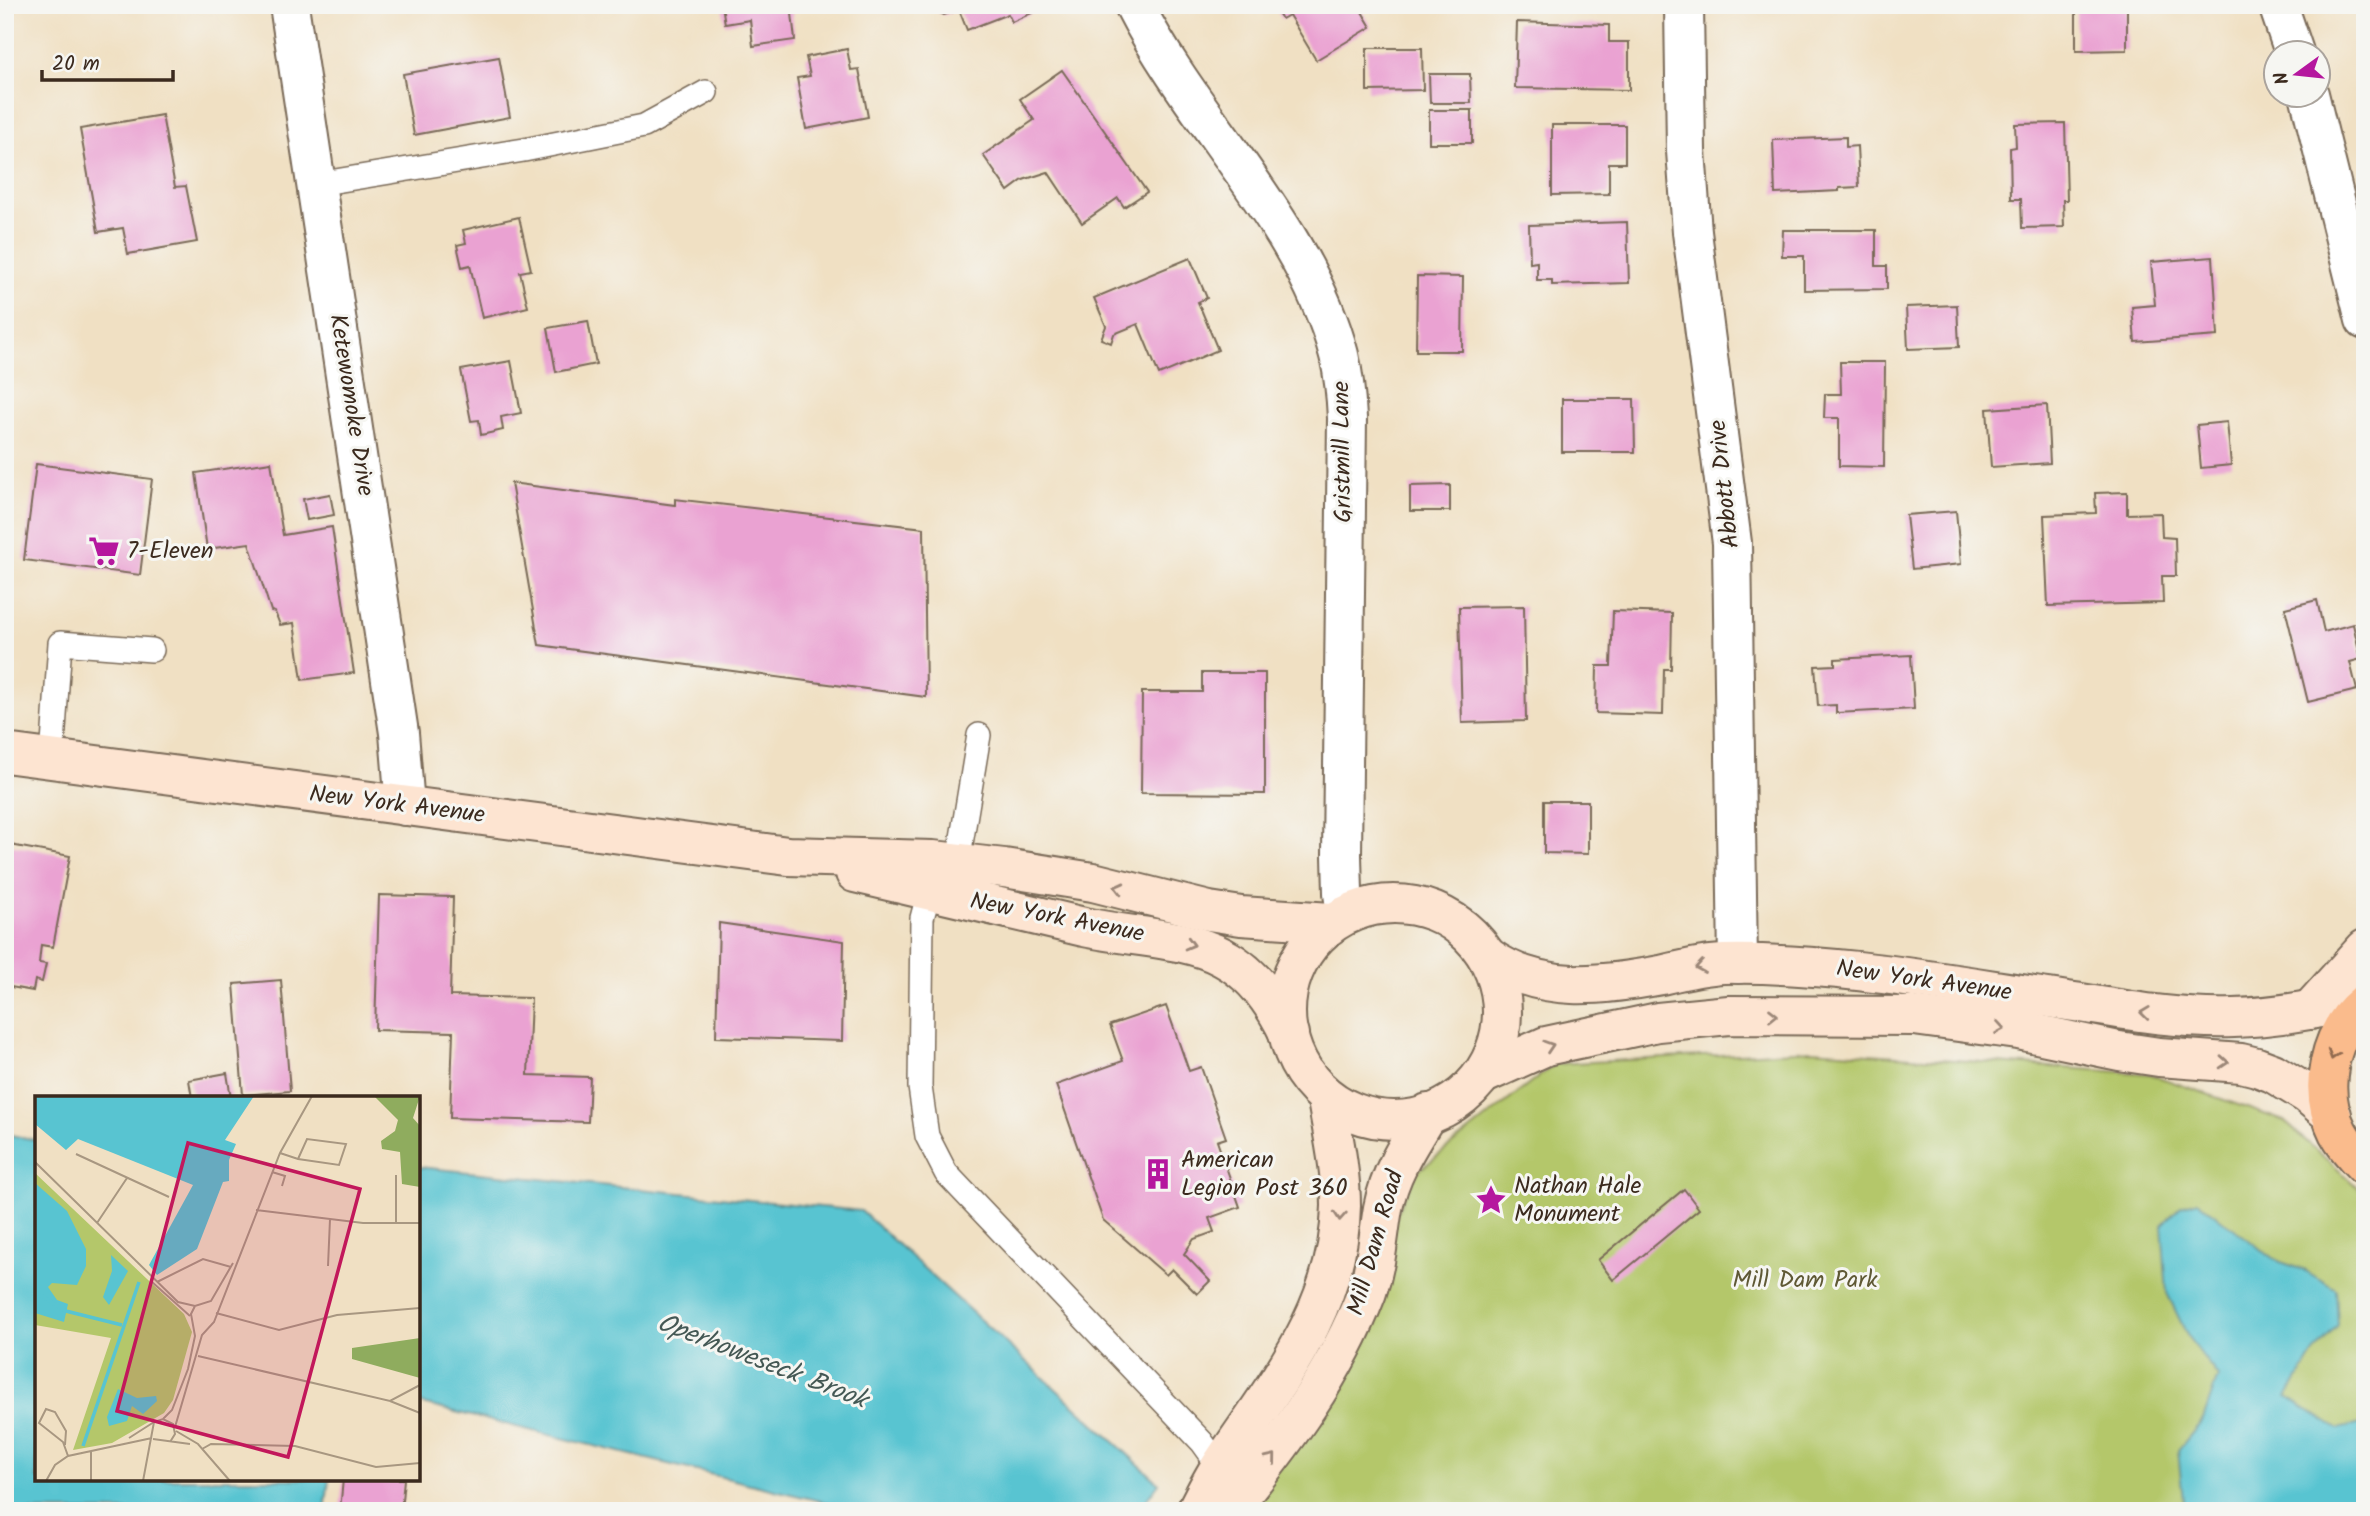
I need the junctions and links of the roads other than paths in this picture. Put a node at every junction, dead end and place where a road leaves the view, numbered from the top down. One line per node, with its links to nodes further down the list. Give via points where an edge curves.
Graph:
1 (289, 5): 8 (street, Ketewomoke Drive)
2 (1134, 5): 18 (street, Gristmill Lane, via 1178,80 1282,230 1316,295 1339,354 1347,418 1343,893)
3 (1684, 5): 21 (street, Abbott Drive, via 1692,232 1732,543)
4 (2278, 5): 5 (street)
5 (2289, 38)
6 (706, 92): 8 (lane, via 644,126)
7 (2312, 108): 9 (street)
8 (317, 184): 14 (street, Ketewomoke Drive, via 400,733)
9 (2365, 320)
10 (152, 650): 13 (lane, via 60,643)
11 (979, 735): 16 (lane)
12 (5, 753): 13 (street, New York Avenue)
13 (52, 760): 14 (street, New York Avenue)
14 (405, 806): 15 (street, New York Avenue)
15 (788, 856): 16 (street, New York Avenue); 17 (street, New York Avenue)
16 (958, 862): 18 (street, New York Avenue, one-way to 16, via 1241,916 1093,882)
17 (929, 892): 24 (street, New York Avenue, one-way to 24, via 1208,949 1255,981); 30 (lane, via 922,918 920,1087 928,1136 946,1173 1202,1442)
18 (1338, 918): 20 (street, via 1383,905 1422,909 1457,925); 24 (street, via 1298,963 1290,985)
19 (2365, 949): 23 (street)
20 (1488, 957): 21 (street, New York Avenue, one-way to 20, via 1580,985 1518,974); 25 (street, via 1501,1014 1500,1034)
21 (1738, 964): 23 (street, New York Avenue, one-way to 21, via 2236,1018 2176,1017 1849,970)
22 (2365, 1001): 23 (street, New York Avenue); 28 (main road, one-way to 28, via 2332,1053 2328,1075)
23 (2310, 1010)
24 (1289, 1034): 26 (street, via 1302,1068)
25 (1486, 1073): 27 (street, via 1452,1101); 28 (street, New York Avenue, one-way to 28, via 1546,1046 1658,1022 1729,1015 1914,1016 2146,1055 2258,1067 2307,1094)
26 (1326, 1100): 27 (street, via 1348,1112 1388,1120); 30 (street, Mill Dam Road, one-way to 30, via 1341,1205 1330,1277 1290,1366)
27 (1428, 1113): 32 (street, Mill Dam Road, one-way to 27, via 1278,1451 1343,1347 1367,1290 1394,1172)
28 (2332, 1115): 29 (main road)
29 (2365, 1166)
30 (1220, 1467): 31 (street, Mill Dam Road)
31 (1196, 1511)
32 (1228, 1511)

